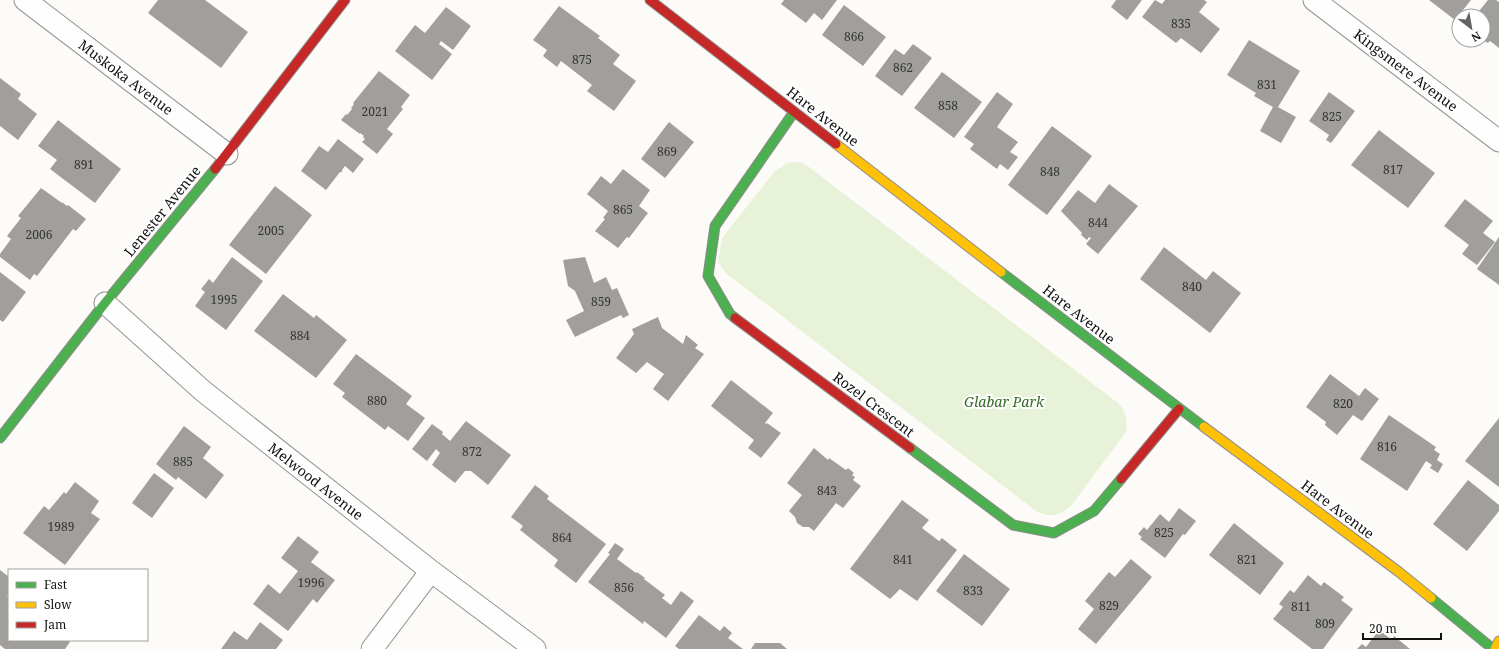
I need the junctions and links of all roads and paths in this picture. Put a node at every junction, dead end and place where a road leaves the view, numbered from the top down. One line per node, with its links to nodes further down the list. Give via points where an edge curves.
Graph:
1 (25, 0): 7 (street, Muskoka Avenue)
2 (345, 0): 7 (street, Lenester Avenue)
3 (650, 0): 5 (street, Hare Avenue)
4 (1314, 0): 6 (street, Kingsmere Avenue)
5 (794, 112): 9 (street, Hare Avenue); 9 (street, Rozel Crescent, via 715,226 708,276 730,314 1013,525 1054,533 1094,511)
6 (1499, 141)
7 (227, 154): 8 (street, Lenester Avenue)
8 (105, 303): 10 (street, Lenester Avenue); 11 (street, Melwood Avenue, via 203,391)
9 (1179, 409): 15 (street, Hare Avenue, via 1399,572)
10 (0, 438)
11 (431, 571): 13 (street); 14 (street, Melwood Avenue)
12 (1499, 642): 15 (street)
13 (372, 649)
14 (535, 649)
15 (1494, 649)

